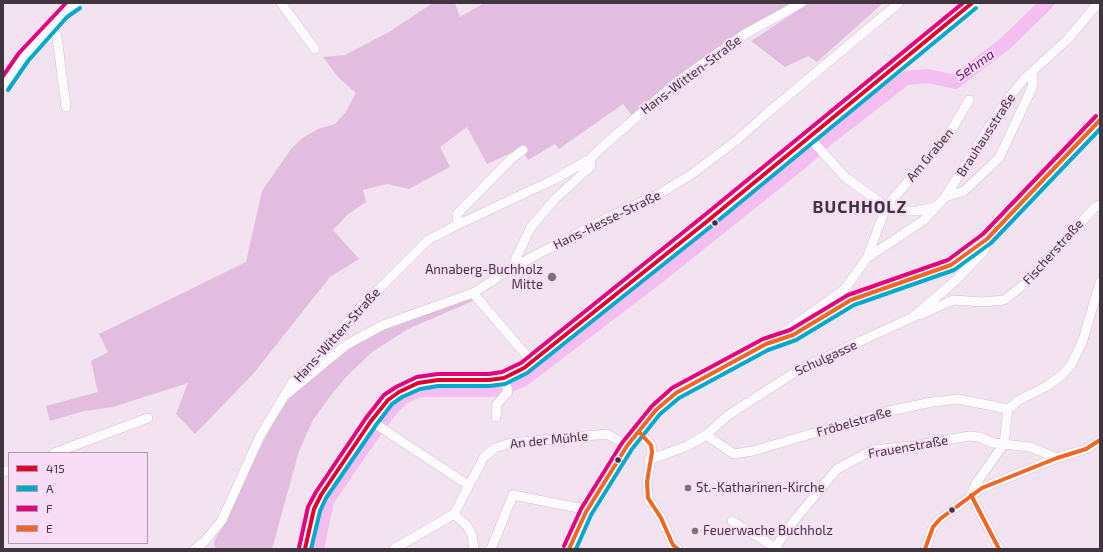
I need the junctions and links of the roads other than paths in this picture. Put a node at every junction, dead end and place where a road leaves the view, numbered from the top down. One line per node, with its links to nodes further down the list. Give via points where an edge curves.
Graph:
1 (76, 3): 7 (street)
2 (281, 3): 8 (street)
3 (801, 3): 16 (street, Hans-Witten-Straße, via 745,34 676,83)
4 (899, 3): 24 (street, Hans-Hesse-Straße, via 737,140 692,174 659,194)
5 (972, 3): 14 (main road)
6 (1098, 3): 9 (street, Brauhausstraße, via 1068,39)
7 (51, 26): 10 (street, via 23,57); 12 (street, via 57,37)
8 (315, 49)
9 (1031, 73): 17 (street, Brauhausstraße, via 1006,101); 17 (street, via 1032,88 999,158 964,191)
10 (3, 87)
11 (969, 100): 19 (street, Am Graben, via 949,134)
12 (66, 107)
13 (1100, 121): 22 (street)
14 (811, 139): 19 (street, via 845,177); 29 (main road)
15 (523, 150): 21 (street, via 510,159 457,214)
16 (590, 159): 21 (street, Hans-Witten-Straße, via 553,180); 24 (street, Hans-Witten-Straße, via 591,166 555,199 531,227 515,260)
17 (945, 197): 20 (street, Brauhausstraße)
18 (1100, 205): 27 (street, Fischerstraße, via 1094,208 1026,284 1004,300 953,300)
19 (886, 207): 20 (street, via 918,211); 23 (street)
20 (936, 207): 23 (street, Brauhausstraße, via 924,220)
21 (457, 225): 31 (street, Hans-Witten-Straße, via 428,240 361,307 293,381)
22 (987, 239): 27 (street, Schulgasse, via 984,251 955,281); 28 (street, via 951,265 851,300 793,335)
23 (867, 258): 28 (street, via 844,290)
24 (517, 265): 26 (street, Hans-Hesse-Straße)
25 (1100, 282): 32 (street, via 1083,340 1071,365 1062,376)
26 (474, 293): 29 (street); 31 (street, Hans-Hesse-Straße, via 383,325 346,345)
27 (913, 317): 37 (street, Schulgasse, via 800,369 727,416)
28 (766, 344): 36 (street, via 676,393 656,410)
29 (532, 362): 30 (main road)
30 (505, 384): 33 (street, via 497,404); 35 (main road, via 438,380 418,383 388,400)
31 (288, 393): 51 (street, Hans-Witten-Straße, via 260,436 222,520)
32 (1008, 409): 37 (street, Fröbelstraße, via 958,399 932,402 886,412 753,451 734,454); 39 (street)
33 (496, 417)
34 (148, 418): 41 (street)
35 (373, 423): 44 (street); 52 (main road, via 321,495 314,509)
36 (639, 432): 40 (street); 43 (street, via 651,445)
37 (706, 435): 43 (street, Schulgasse, via 687,446)
38 (1100, 440): 42 (street, via 1086,449)
39 (1004, 444): 42 (street, Frauenstraße, via 1030,447); 45 (street); 50 (street, Frauenstraße, via 993,444 979,437 969,436 873,450 861,455 828,477)
40 (627, 446): 44 (street, An der Mühle, via 607,434 511,442 495,448 484,457); 46 (street)
41 (57, 452)
42 (1057, 458): 45 (street)
43 (649, 460): 49 (street, via 648,498 661,518)
44 (468, 485): 47 (street, An der Mühle)
45 (970, 495): 57 (street, via 933,527); 58 (street)
46 (586, 512): 55 (street, via 579,508 513,495); 56 (street)
47 (454, 514): 53 (street); 54 (street, via 467,526 472,535)
48 (732, 521): 50 (street)
49 (673, 548)
50 (776, 548)
51 (195, 549)
52 (306, 549)
53 (394, 549)
54 (474, 549)
55 (491, 549)
56 (569, 549)
57 (925, 549)
58 (999, 549)

